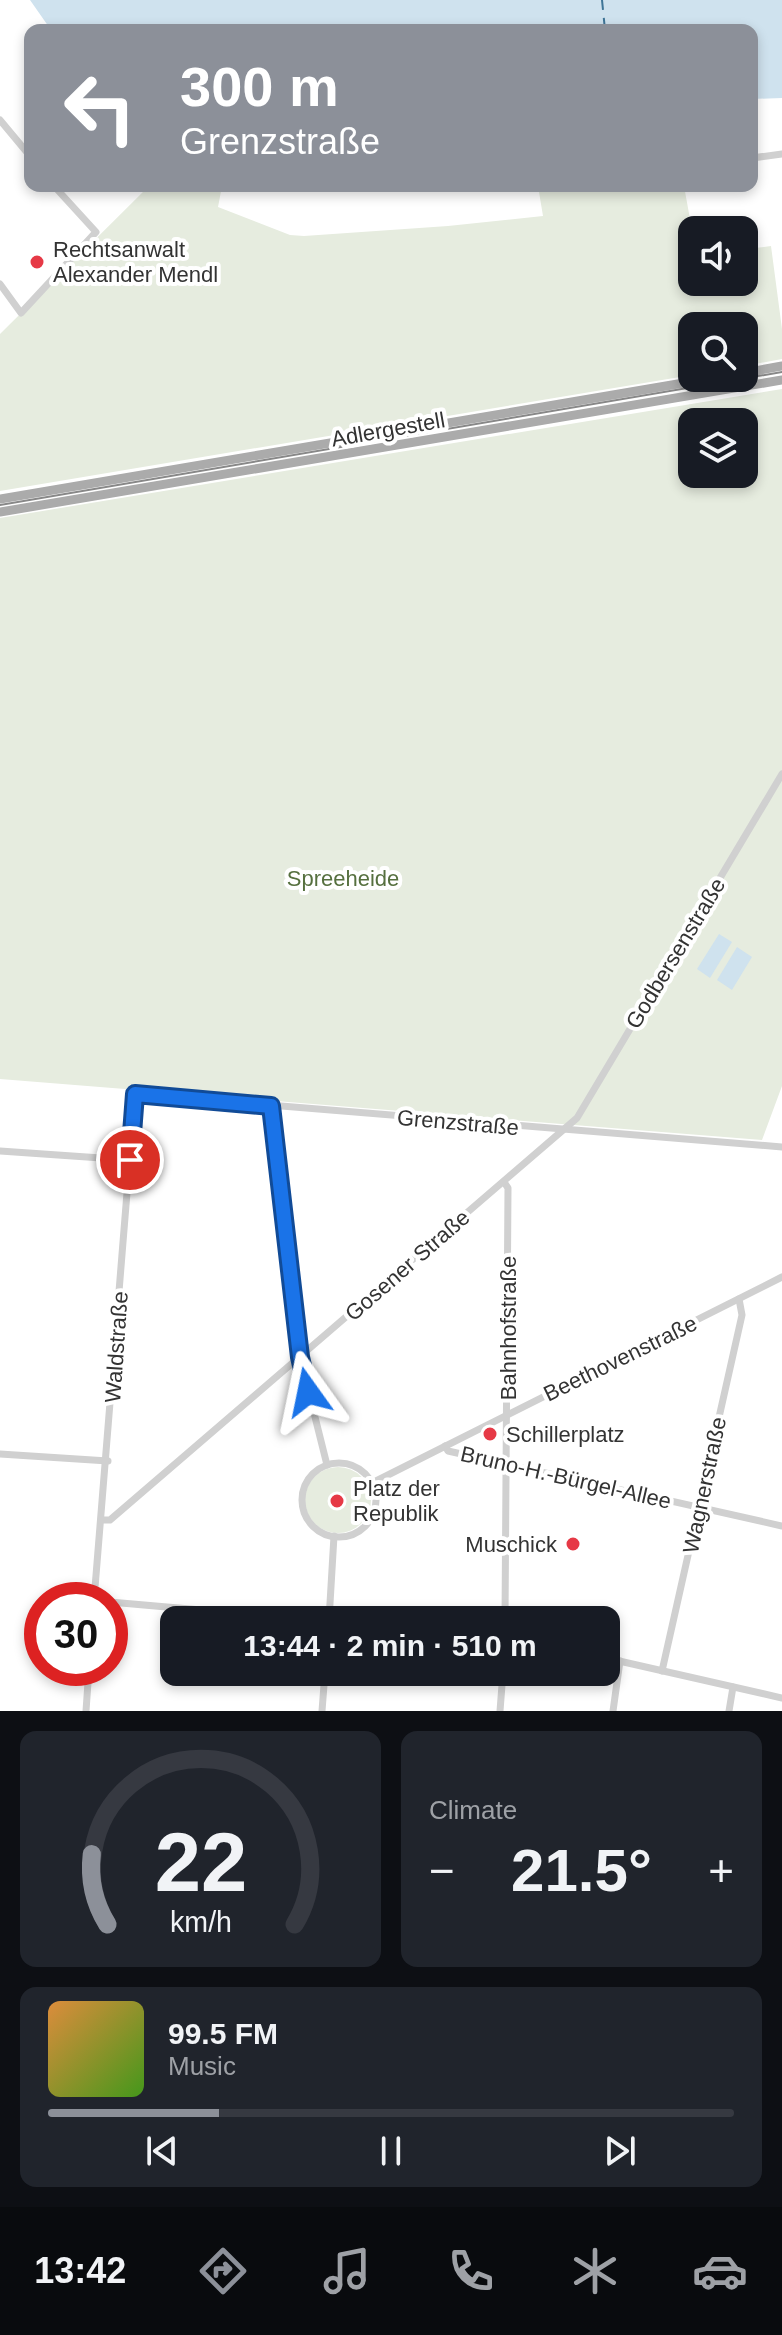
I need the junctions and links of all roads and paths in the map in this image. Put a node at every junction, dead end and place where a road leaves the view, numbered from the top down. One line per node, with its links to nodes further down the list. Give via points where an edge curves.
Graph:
1 (0, 120): 2 (street)
2 (24, 149)
3 (782, 154): 4 (street)
4 (758, 157)
5 (59, 192): 6 (street, via 96,232 21,313)
6 (0, 284)
7 (782, 366): 8 (main road)
8 (758, 370)
9 (782, 380): 12 (main road, Adlergestell)
10 (678, 384): 11 (main road, Adlergestell)
11 (0, 499)
12 (0, 512)
13 (782, 774): 16 (street, Godbersenstraße, via 583,1109)
14 (135, 1094): 15 (street, Grenzstraße); 19 (street, Waldstraße)
15 (271, 1106): 16 (street, Grenzstraße); 23 (street)
16 (565, 1129): 17 (street, Grenzstraße); 20 (street, Gosener Straße)
17 (782, 1147)
18 (0, 1151): 19 (street)
19 (130, 1160): 27 (street, Waldstraße)
20 (504, 1182): 23 (street, Gosener Straße); 24 (street, Bahnhofstraße)
21 (782, 1277): 22 (street, Beethovenstraße)
22 (739, 1299): 24 (street, Beethovenstraße); 31 (street, Wagnerstraße, via 742,1315)
23 (300, 1357): 28 (street); 32 (street, Gosener Straße, via 110,1520)
24 (507, 1414): 25 (street, Beethovenstraße); 29 (street, Bahnhofstraße)
25 (445, 1446): 29 (street, Bruno-H.-Bürgel-Allee); 30 (street, Beethovenstraße)
26 (0, 1454): 27 (street)
27 (108, 1461): 32 (street, Waldstraße)
28 (327, 1465): 30 (street, via 355,1466); 34 (street, via 307,1482 302,1506 313,1526)
29 (507, 1465): 31 (street, Bruno-H.-Bürgel-Allee); 39 (street, Bahnhofstraße)
30 (372, 1483): 34 (street, via 376,1500 368,1522 351,1535)
31 (697, 1506): 33 (street, Bruno-H.-Bürgel-Allee); 41 (street, Wagnerstraße)
32 (101, 1520): 35 (street, Waldstraße)
33 (782, 1526)
34 (334, 1536): 38 (street)
35 (96, 1582)
36 (128, 1604): 37 (street)
37 (160, 1606)
38 (330, 1606)
39 (505, 1606)
40 (620, 1661): 41 (street)
41 (662, 1671): 46 (street)
42 (88, 1686): 48 (street)
43 (324, 1686): 49 (street)
44 (502, 1686): 50 (street)
45 (616, 1686): 51 (street)
46 (733, 1687): 47 (street); 52 (street)
47 (782, 1698)
48 (86, 1711)
49 (322, 1711)
50 (500, 1711)
51 (613, 1711)
52 (729, 1711)

